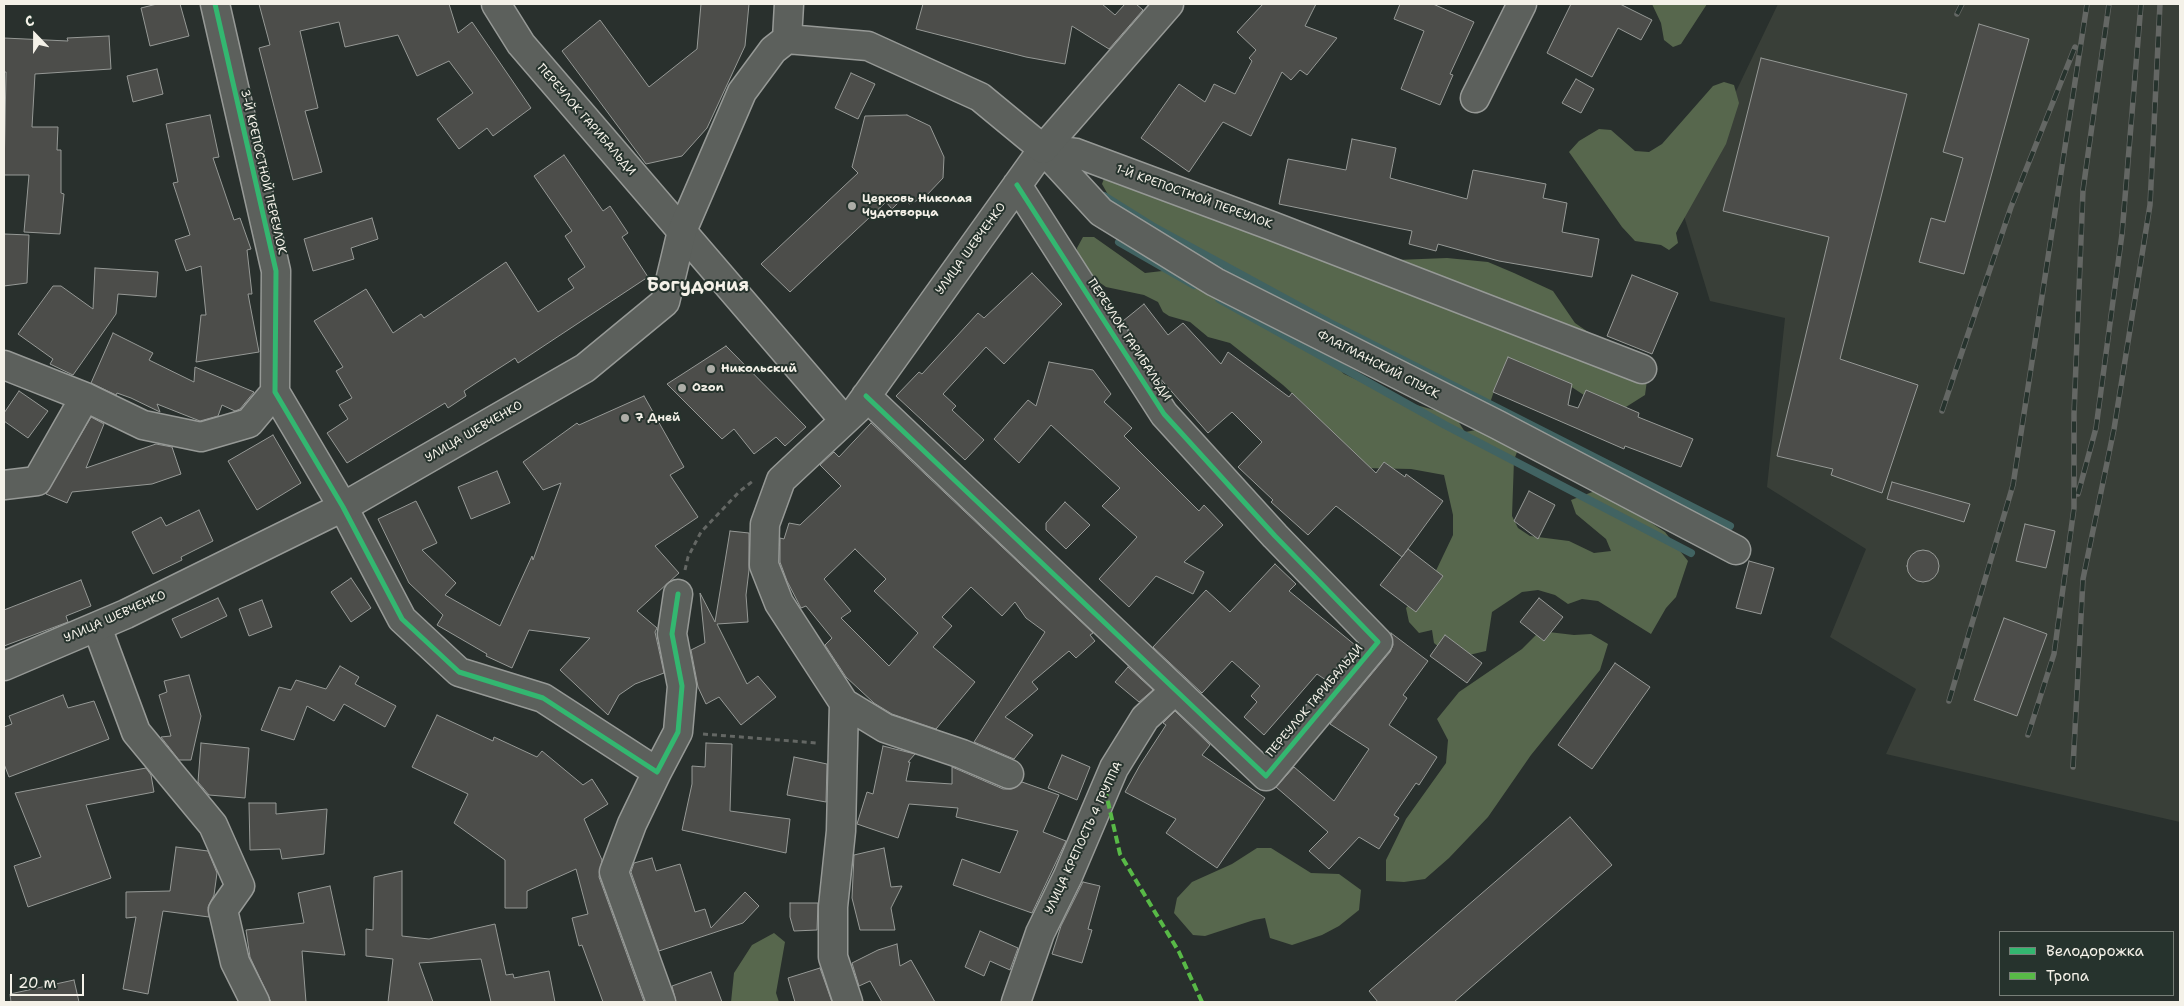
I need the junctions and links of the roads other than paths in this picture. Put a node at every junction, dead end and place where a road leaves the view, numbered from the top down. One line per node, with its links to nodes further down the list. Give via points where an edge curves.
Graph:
1 (215, 4): 13 (street, 3-Й КРЕПОСТНОЙ ПЕРЕУЛОК, via 276,271)
2 (496, 4): 10 (street, ПЕРЕУЛОК ГАРИБАЛЬДИ, via 521,44)
3 (789, 4): 6 (street)
4 (1169, 4): 8 (street, УЛИЦА ШЕВЧЕНКО)
5 (1522, 4): 7 (street)
6 (787, 39): 8 (street, via 868,46 980,97); 10 (street, УЛИЦА ШЕВЧЕНКО, via 772,50 742,92)
7 (1474, 98)
8 (1043, 149): 9 (street, УЛИЦА ШЕВЧЕНКО); 12 (street, 1-Й КРЕПОСТНОЙ ПЕРЕУЛОК, via 1076,153); 18 (street, ФЛАГМАНСКИЙ СПУСК, via 1100,212 1215,282 1489,420)
9 (1017, 186): 15 (street, УЛИЦА ШЕВЧЕНКО); 22 (street, ПЕРЕУЛОК ГАРИБАЛЬДИ, via 1164,414 1275,536 1378,642 1266,776)
10 (682, 231): 15 (street, ПЕРЕУЛОК ГАРИБАЛЬДИ); 17 (street, УЛИЦА ШЕВЧЕНКО, via 665,302 585,368)
11 (4, 365): 14 (street)
12 (1642, 369)
13 (275, 392): 14 (street, via 249,423 201,437 143,425); 17 (street)
14 (85, 397): 16 (street, via 37,481)
15 (856, 408): 22 (street, ПЕРЕУЛОК ГАРИБАЛЬДИ); 23 (street, via 781,480 765,524 764,565 779,603)
16 (4, 485)
17 (343, 507): 20 (street, УЛИЦА ШЕВЧЕНКО); 24 (street, via 402,619 459,672 543,698)
18 (1736, 550)
19 (678, 594): 24 (street, via 672,634 682,686 678,732)
20 (97, 627): 21 (street, УЛИЦА ШЕВЧЕНКО); 26 (street, via 136,732 213,825 240,886 223,910 235,962)
21 (4, 666)
22 (1178, 692): 29 (street, УЛИЦА КРЕПОСТЬ 4 ГРУППА, via 1144,718 1114,768 1040,933)
23 (844, 703): 25 (street, via 885,728); 28 (street, via 841,832 833,907 833,957)
24 (657, 772): 27 (street, via 614,872)
25 (1009, 774)
26 (255, 1002)
27 (661, 1002)
28 (848, 1002)
29 (1016, 1002)

